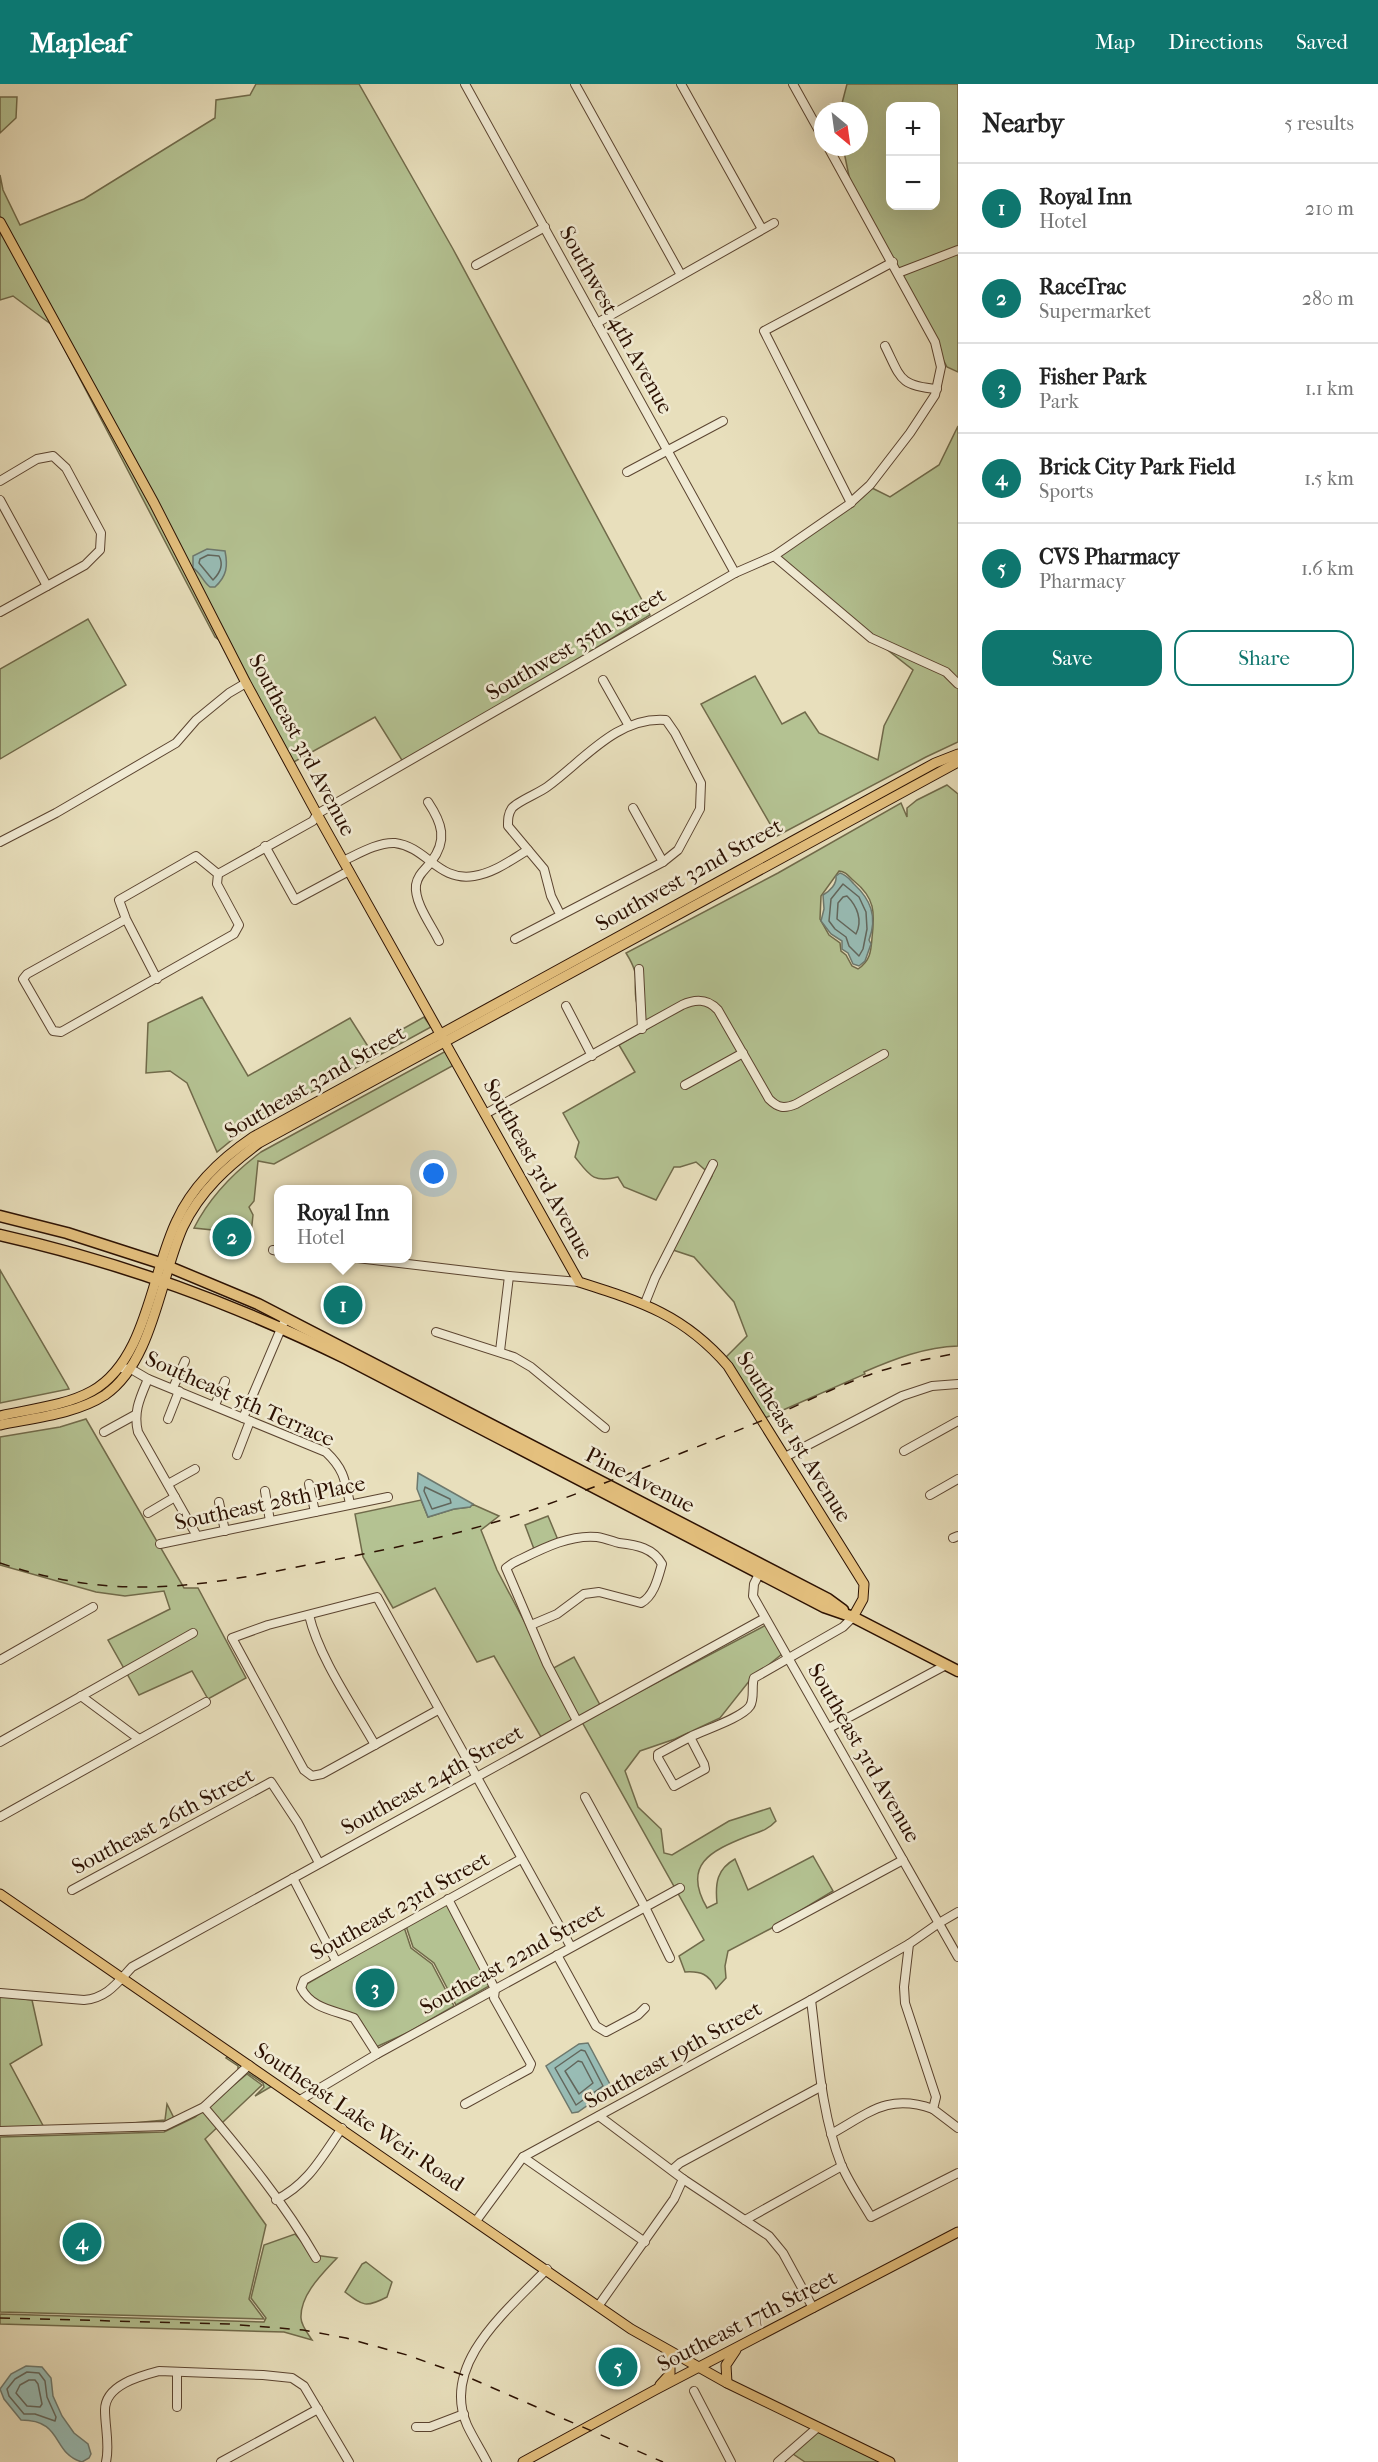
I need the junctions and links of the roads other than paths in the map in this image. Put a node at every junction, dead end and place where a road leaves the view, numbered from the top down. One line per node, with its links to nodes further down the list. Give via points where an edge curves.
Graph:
1 (465, 84): 9 (street, Southwest 4th Avenue)
2 (575, 84): 15 (street)
3 (681, 84): 10 (street)
4 (793, 84): 5 (street)
5 (814, 122)
6 (833, 156): 12 (street)
7 (0, 222): 30 (main road, Southeast 3rd Avenue, via 154,503)
8 (774, 223): 10 (street)
9 (544, 227): 13 (street); 16 (street, Southwest 4th Avenue)
10 (762, 230): 15 (street)
11 (958, 250): 14 (street)
12 (893, 262): 14 (street); 24 (street, via 764,331)
13 (476, 265)
14 (898, 273): 18 (street, via 935,342 941,367)
15 (681, 275): 16 (street)
16 (597, 323): 20 (street, Southwest 4th Avenue)
17 (885, 346): 18 (street, via 902,380 910,386)
18 (937, 389): 24 (street, Southwest 35th Street, via 910,433)
19 (723, 421): 20 (street)
20 (668, 452): 21 (street); 26 (street, Southwest 4th Avenue)
21 (627, 472)
22 (0, 481): 27 (street, via 37,459 53,456 66,468 101,533 100,550 86,565)
23 (0, 500): 27 (street)
24 (851, 503): 25 (street, Southwest 35th Street)
25 (774, 556): 26 (street, Southwest 35th Street); 31 (street, via 871,638 946,672)
26 (735, 573): 37 (street, Southwest 35th Street)
27 (47, 586): 28 (street)
28 (0, 612)
29 (603, 680): 32 (street)
30 (246, 683): 37 (main road, Southeast 3rd Avenue); 38 (street, via 196,720 176,743)
31 (958, 684)
32 (629, 726): 40 (street, via 589,751 534,796 513,806 507,826); 43 (street, via 653,719 666,720 701,783 700,809 678,850)
33 (958, 754): 54 (main road, Southwest 32nd Street, via 935,763)
34 (958, 762): 54 (main road, Southwest 32nd Street)
35 (428, 802): 42 (street, via 443,830 441,845)
36 (633, 808): 43 (street)
37 (317, 814): 39 (street, Southwest 35th Street, via 313,821); 41 (main road, Southeast 3rd Avenue)
38 (0, 842)
39 (265, 846): 44 (street, via 295,900); 45 (street, Southwest 35th Street)
40 (528, 850): 42 (street, via 489,873 472,877 449,874); 46 (street, via 544,869)
41 (343, 861): 42 (street, via 374,847 395,843 416,849); 44 (main road, Southeast 3rd Avenue)
42 (431, 862): 49 (street, via 421,872 416,886 419,902)
43 (663, 862): 46 (street)
44 (349, 871): 54 (main road, Southeast 3rd Avenue)
45 (218, 874): 47 (street, via 195,857 119,901); 51 (street, via 218,884 239,925 234,934)
46 (560, 914): 48 (street)
47 (126, 919): 51 (street); 51 (street, via 23,979 53,1031 61,1032)
48 (515, 939)
49 (439, 941)
50 (639, 969): 53 (street)
51 (157, 979)
52 (566, 1006): 57 (street)
53 (642, 1029): 55 (street, via 689,1002 707,1001 718,1010); 57 (street)
54 (442, 1037): 59 (main road, Southeast 3rd Avenue); 64 (main road, Southeast 32nd Street, via 230,1153 199,1185 177,1218)
55 (743, 1053): 56 (street, via 769,1098 785,1108); 58 (street)
56 (884, 1054)
57 (592, 1056): 59 (street)
58 (685, 1085)
59 (485, 1114): 67 (main road, Southeast 3rd Avenue)
60 (713, 1164): 68 (street)
61 (1, 1219): 64 (highway, via 77,1236)
62 (0, 1235): 66 (highway)
63 (399, 1263): 65 (street)
64 (164, 1264): 66 (main road, Southeast 32nd Street); 69 (highway)
65 (509, 1276): 67 (street); 71 (street)
66 (160, 1279): 69 (highway); 73 (main road, via 133,1348); 74 (main road, via 141,1350)
67 (579, 1282): 68 (main road, Southeast 1st Avenue)
68 (645, 1303): 90 (main road, Southeast 1st Avenue, via 687,1327 713,1348 736,1376)
69 (284, 1322): 83 (street); 107 (highway, Pine Avenue)
70 (436, 1332): 71 (street)
71 (500, 1351): 86 (street, via 531,1367)
72 (185, 1361): 78 (street)
73 (120, 1368): 74 (street, Southeast 5th Terrace); 81 (main road, via 92,1391 75,1398)
74 (131, 1369): 75 (street, Southeast 5th Terrace); 85 (main road, via 106,1394 87,1404)
75 (148, 1379): 78 (street, Southeast 5th Terrace); 80 (street)
76 (225, 1381): 79 (street)
77 (958, 1384): 90 (street, via 932,1386 902,1396)
78 (176, 1390): 79 (street, Southeast 5th Terrace); 82 (street)
79 (215, 1405): 83 (street, Southeast 5th Terrace)
80 (135, 1415): 87 (street); 93 (street, via 138,1432)
81 (0, 1416)
82 (168, 1419)
83 (247, 1420): 89 (street); 100 (street, Southeast 5th Terrace, via 326,1452 344,1475)
84 (958, 1421): 88 (street)
85 (0, 1425)
86 (605, 1428)
87 (104, 1432)
88 (904, 1451)
89 (237, 1455)
90 (785, 1457): 110 (main road, Southeast 1st Avenue, via 864,1584 863,1599)
91 (195, 1469): 93 (street)
92 (958, 1479): 96 (street)
93 (168, 1484): 97 (street)
94 (309, 1484): 101 (street)
95 (265, 1491): 103 (street)
96 (930, 1495)
97 (175, 1497): 102 (street); 105 (street)
98 (388, 1497): 100 (street, Southeast 28th Place)
99 (219, 1502): 104 (street)
100 (350, 1504): 101 (street, Southeast 28th Place)
101 (315, 1512): 103 (street, Southeast 28th Place)
102 (148, 1513)
103 (270, 1521): 104 (street, Southeast 28th Place)
104 (225, 1530): 105 (street, Southeast 28th Place)
105 (197, 1536): 106 (street, Southeast 28th Place)
106 (160, 1544)
107 (762, 1569): 110 (highway, Pine Avenue, via 828,1599); 111 (street, Southeast 3rd Avenue, via 752,1590)
108 (93, 1607): 115 (street)
109 (309, 1616): 120 (street, via 377,1597); 126 (street, via 322,1649); 126 (street, via 232,1638 304,1770 312,1776)
110 (853, 1617): 114 (street, via 843,1627); 116 (highway, Pine Avenue)
111 (765, 1618): 114 (street, Southeast 3rd Avenue); 121 (street, Southeast 24th Street)
112 (531, 1625): 112 (street, via 506,1568 523,1558 563,1541 596,1537 630,1542 658,1556 662,1564 651,1593 641,1603 599,1592 584,1594 557,1614); 121 (street)
113 (193, 1633): 118 (street)
114 (787, 1658): 122 (street, Southeast 3rd Avenue); 123 (street, via 754,1678 749,1707)
115 (0, 1659)
116 (946, 1665): 117 (highway, Pine Avenue); 122 (street)
117 (958, 1671)
118 (81, 1696): 124 (street); 125 (street)
119 (206, 1702): 124 (street)
120 (438, 1710): 126 (street); 127 (street)
121 (577, 1721): 127 (street, Southeast 24th Street)
122 (828, 1728): 131 (street, Southeast 3rd Avenue)
123 (690, 1737): 123 (street, via 705,1769 674,1786 658,1754)
124 (139, 1739): 129 (street)
125 (0, 1742)
126 (375, 1745)
127 (475, 1777): 130 (street); 132 (street, Southeast 24th Street)
128 (585, 1797): 138 (street)
129 (0, 1817)
130 (521, 1859): 137 (street, Southeast 23rd Street); 143 (street)
131 (903, 1860): 140 (street, Southeast 3rd Avenue); 141 (street)
132 (319, 1863): 133 (street, Southeast 24th Street); 135 (street, Southeast 26th Street, via 271,1782)
133 (293, 1878): 147 (street); 148 (street, Southeast 24th Street, via 132,1967)
134 (680, 1888): 138 (street, Southeast 22nd Street)
135 (72, 1890)
136 (0, 1894): 148 (main road, Southeast Lake Weir Road)
137 (448, 1899): 147 (street, Southeast 23rd Street); 149 (street)
138 (645, 1907): 143 (street, Southeast 22nd Street); 146 (street)
139 (958, 1912): 140 (street)
140 (939, 1923): 142 (street, Southeast 19th Street); 145 (street, Southeast 3rd Avenue)
141 (777, 1928)
142 (909, 1944): 151 (street, Southeast 19th Street); 159 (street, via 905,2003 936,2097)
143 (571, 1947): 144 (street, Southeast 22nd Street)
144 (557, 1955): 149 (street, Southeast 22nd Street); 152 (street, via 600,2030 606,2032)
145 (958, 1957)
146 (670, 1958)
147 (336, 1961): 153 (street, Southeast 23rd Street, via 304,1980 301,1988 306,1998 327,2010 354,2018)
148 (121, 1979): 150 (street, Southeast 24th Street, via 108,1993 95,1999); 154 (main road, Southeast Lake Weir Road)
149 (495, 1989): 153 (street, Southeast 22nd Street); 157 (street, via 494,1998 531,2064 529,2069)
150 (0, 1993)
151 (811, 2000): 155 (street); 160 (street, Southeast 19th Street)
152 (645, 2008)
153 (377, 2054): 156 (street, Southeast 22nd Street)
154 (249, 2065): 156 (main road, Southeast Lake Weir Road); 158 (street)
155 (822, 2086): 164 (street); 167 (street)
156 (300, 2100): 161 (main road, Southeast Lake Weir Road)
157 (465, 2104)
158 (204, 2107): 163 (street, via 165,2126); 170 (street, via 245,2155)
159 (933, 2109): 162 (street); 164 (street, via 919,2104 887,2103)
160 (599, 2116): 165 (street, Southeast 19th Street); 167 (street)
161 (342, 2128): 170 (street, via 309,2175 295,2190); 172 (main road, Southeast Lake Weir Road)
162 (958, 2128)
163 (0, 2131)
164 (831, 2134): 166 (street)
165 (523, 2157): 172 (street, Southeast 19th Street); 174 (street)
166 (842, 2166): 168 (street, via 870,2217); 171 (street)
167 (672, 2170): 169 (street)
168 (958, 2173)
169 (683, 2179): 171 (street); 174 (street)
170 (276, 2200): 175 (street)
171 (745, 2220): 178 (street, via 769,2236 783,2253)
172 (476, 2221): 176 (main road, Southeast Lake Weir Road)
173 (958, 2232): 178 (main road, Southeast 17th Street)
174 (645, 2242): 177 (street)
175 (316, 2258)
176 (547, 2270): 177 (main road, Southeast Lake Weir Road); 188 (street, via 496,2323 469,2360 463,2375)
177 (599, 2305): 180 (main road, Southeast Lake Weir Road)
178 (813, 2308): 179 (main road, Southeast 17th Street)
179 (737, 2348): 181 (main road, Southeast 17th Street); 183 (main road, via 726,2365)
180 (670, 2353): 181 (main road, Southeast Lake Weir Road); 184 (main road, via 670,2374)
181 (700, 2367): 183 (main road, Southeast Lake Weir Road); 184 (main road, Southeast 17th Street)
182 (177, 2372): 186 (street); 187 (street, via 292,2378 304,2386); 191 (street, via 144,2375 118,2387 109,2396 105,2406)
183 (727, 2383): 190 (main road, Southeast Lake Weir Road)
184 (655, 2390): 195 (main road, Southeast 17th Street)
185 (694, 2391): 196 (street)
186 (177, 2407)
187 (318, 2409): 192 (street); 193 (street)
188 (464, 2414): 189 (street, via 430,2427); 194 (street)
189 (416, 2427)
190 (818, 2427): 197 (street); 198 (main road, Southeast Lake Weir Road)
191 (106, 2462)
192 (221, 2462)
193 (349, 2462)
194 (487, 2462)
195 (523, 2462)
196 (731, 2462)
197 (778, 2462)
198 (890, 2462)

